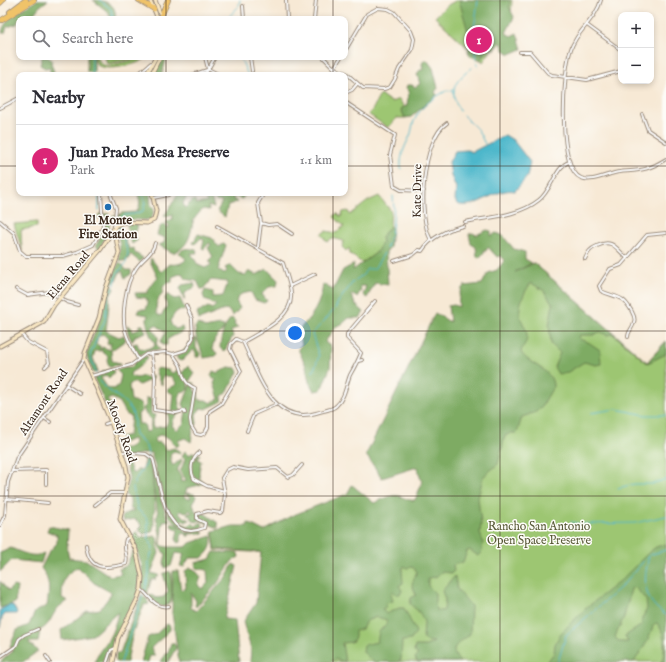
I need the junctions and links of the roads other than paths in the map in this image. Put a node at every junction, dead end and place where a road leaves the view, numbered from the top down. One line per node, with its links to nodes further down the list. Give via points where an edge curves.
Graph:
1 (3, 0): 11 (highway)
2 (26, 0): 20 (highway)
3 (34, 0): 20 (highway)
4 (139, 0): 13 (highway)
5 (150, 0): 13 (street)
6 (155, 0): 15 (street)
7 (168, 0): 16 (highway)
8 (286, 0): 18 (street)
9 (316, 0): 19 (street)
10 (602, 0): 21 (street, via 598,11)
11 (0, 3)
12 (243, 6): 17 (street)
13 (154, 9): 14 (street)
14 (159, 16)
15 (159, 16)
16 (161, 16)
17 (244, 16)
18 (287, 16)
19 (314, 16)
20 (1, 20)
21 (587, 24): 23 (street); 45 (street, via 570,51)
22 (348, 46): 46 (street, via 367,14 378,8 391,10 413,34 414,46 390,87 367,89)
23 (618, 48)
24 (520, 52): 45 (street, via 532,54 548,73)
25 (153, 60): 36 (street)
26 (154, 60): 37 (street)
27 (158, 60): 38 (street)
28 (206, 60): 34 (street)
29 (214, 60): 34 (street)
30 (250, 60): 35 (street)
31 (326, 60): 33 (street)
32 (339, 60): 33 (street)
33 (334, 68): 42 (street)
34 (208, 69): 39 (street); 40 (street); 41 (street)
35 (252, 71)
36 (141, 72)
37 (148, 72)
38 (152, 72)
39 (200, 72)
40 (206, 72)
41 (214, 72)
42 (344, 72)
43 (618, 72): 45 (street, via 587,80)
44 (348, 75): 46 (street)
45 (566, 77): 55 (street, via 563,118)
46 (357, 84): 47 (street)
47 (348, 92)
48 (16, 100): 50 (street)
49 (348, 104): 56 (street, via 395,135 390,155 393,182 397,189)
50 (0, 108)
51 (642, 114): 53 (street, via 648,130)
52 (447, 123): 56 (street, Kate Drive, via 441,127 432,141 426,160)
53 (666, 142)
54 (666, 159): 55 (street, via 642,171 620,172 590,179 577,176)
55 (570, 162): 65 (street, via 562,166 549,190 530,207)
56 (424, 191): 74 (street, Kate Drive, via 427,232)
57 (101, 196): 62 (street, via 101,233 92,245 72,254 26,256 20,251 13,232)
58 (111, 196): 63 (street, Elena Road, via 116,208)
59 (163, 196): 61 (street)
60 (262, 196): 66 (street, via 258,203)
61 (153, 198): 64 (street, via 156,215 152,221)
62 (0, 221)
63 (115, 221): 64 (street); 69 (street, Elena Road)
64 (122, 222): 69 (street)
65 (465, 222)
66 (261, 223): 71 (street, via 277,224); 76 (street)
67 (217, 226): 76 (street)
68 (463, 226): 74 (street)
69 (114, 228): 72 (street, Elena Road); 73 (street)
70 (666, 233): 77 (street, via 647,235)
71 (292, 234)
72 (108, 239): 73 (street); 83 (street, Elena Road)
73 (117, 239): 93 (street, via 117,261)
74 (431, 240): 79 (street, via 422,251)
75 (155, 243): 94 (street, via 152,253 131,275 125,301 125,330)
76 (258, 247): 81 (street, via 283,263)
77 (627, 258): 78 (street, via 607,242 590,250); 88 (street, via 610,270 599,288 622,298 628,305 634,322)
78 (585, 260)
79 (394, 261)
80 (315, 274): 81 (street)
81 (290, 286): 89 (street, via 291,301 286,313)
82 (16, 289): 83 (street, via 27,295 46,292)
83 (60, 297): 85 (street, via 66,302); 87 (street, Elena Road, via 44,322)
84 (375, 301): 96 (street, via 346,336 362,353)
85 (78, 305)
86 (186, 305): 92 (street, via 192,319 193,338 186,350)
87 (22, 335): 90 (street, Elena Road); 97 (street, via 28,342 47,352 49,363)
88 (628, 337)
89 (243, 342): 92 (street, via 236,340 231,344 230,349 241,371 221,404 210,411 208,427 201,435 196,434 191,426 195,388 188,385 183,378 180,365); 101 (street, via 268,395)
90 (0, 346)
91 (151, 353): 92 (street); 94 (street); 102 (street, via 155,377 154,410 174,413 184,410)
92 (173, 354)
93 (84, 359): 98 (street, Moody Road); 99 (street, Altamont Road)
94 (138, 359): 98 (street, via 131,365)
95 (362, 360): 96 (street)
96 (358, 361): 101 (street, via 350,374 343,397 336,407 310,415 300,415 286,412)
97 (45, 367)
98 (91, 376): 105 (street, Moody Road)
99 (66, 384): 100 (street); 103 (street, Altamont Road)
100 (80, 394)
101 (277, 404): 107 (street, via 254,414)
102 (184, 413)
103 (44, 418): 104 (street); 111 (street, Altamont Road, via 17,458)
104 (50, 422)
105 (111, 422): 106 (street); 108 (street, Moody Road)
106 (105, 424)
107 (247, 431)
108 (122, 452): 113 (street, via 146,454 153,459 167,513 181,529 198,531 204,528 205,523 196,516 200,512 222,512); 114 (street, Moody Road, via 128,477)
109 (200, 452): 113 (street, via 194,457 191,466 194,479)
110 (302, 465): 113 (street, via 288,477 277,468 227,470 223,474)
111 (12, 471): 112 (street, via 46,470); 115 (street, Altamont Road, via 7,488)
112 (46, 484)
113 (224, 491)
114 (125, 493): 117 (street, via 110,493); 119 (street, Moody Road, via 120,519)
115 (8, 499): 116 (street); 118 (street, Altamont Road)
116 (48, 503)
117 (94, 505)
118 (0, 525)
119 (130, 537): 120 (street, via 124,543 128,557 126,564 112,568 92,561 88,557); 121 (street, Moody Road, via 141,567)
120 (86, 545)
121 (141, 589): 122 (street, via 153,602); 124 (street, Moody Road, via 121,630)
122 (169, 606)
123 (38, 630): 126 (street, via 24,635 16,646)
124 (116, 648): 128 (street, via 111,650); 129 (street, Moody Road)
125 (46, 656): 127 (street)
126 (0, 657)
127 (50, 662)
128 (107, 662)
129 (114, 662)

